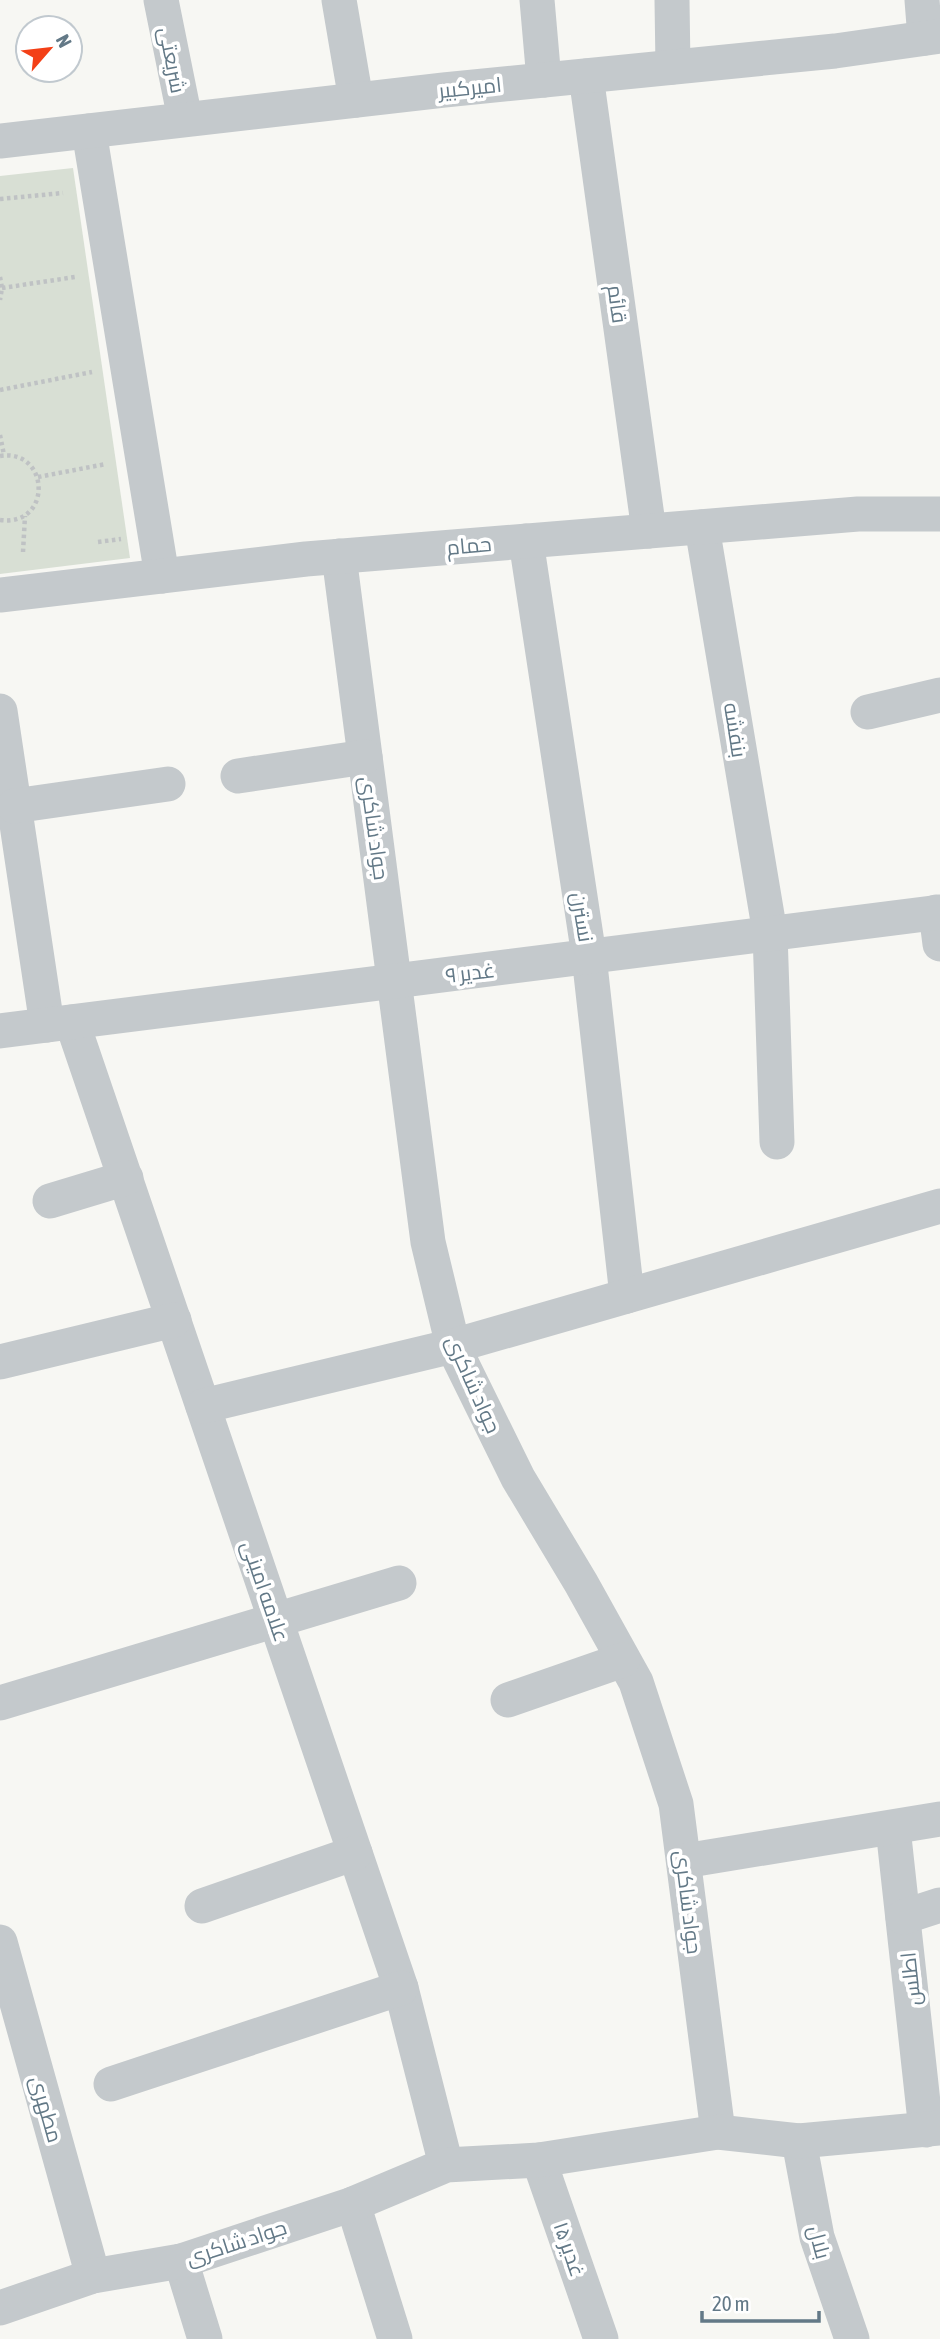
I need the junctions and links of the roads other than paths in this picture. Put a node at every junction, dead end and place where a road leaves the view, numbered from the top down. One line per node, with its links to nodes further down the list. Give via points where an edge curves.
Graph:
1 (161, 0): 11 (street, شریعتی)
2 (339, 0): 10 (street)
3 (537, 0): 9 (street)
4 (672, 0): 7 (street)
5 (922, 0): 6 (street)
6 (933, 37): 7 (street, امیرکبیر)
7 (673, 67): 8 (street, امیرکبیر)
8 (586, 76): 9 (street, امیرکبیر); 16 (street, قائم)
9 (544, 80): 10 (street, امیرکبیر)
10 (356, 100): 11 (street, امیرکبیر)
11 (185, 119): 12 (street, امیرکبیر)
12 (89, 131): 13 (street, امیرکبیر); 19 (street)
13 (0, 141)
14 (940, 518): 15 (street, حمام, via 858,514)
15 (702, 527): 16 (street, حمام); 29 (street, بنفشه)
16 (649, 531): 17 (street, حمام)
17 (526, 541): 18 (street, حمام); 30 (street, نسترن)
18 (339, 556): 19 (street, حمام); 24 (street, جواد شاکری)
19 (162, 576): 20 (street, حمام)
20 (0, 596)
21 (940, 695): 23 (street)
22 (0, 711): 27 (street, علامه امینی)
23 (868, 712)
24 (365, 757): 25 (street); 31 (street, جواد شاکری)
25 (238, 776)
26 (168, 784): 27 (street)
27 (14, 806): 32 (street, علامه امینی)
28 (939, 923): 29 (street, غدیر ۹)
29 (770, 933): 30 (street, غدیر ۹); 34 (street, بنفشه)
30 (589, 956): 31 (street, غدیر ۹); 38 (street, نسترن)
31 (395, 981): 32 (street, غدیر ۹); 40 (street, جواد شاکری, via 428,1242)
32 (60, 1024): 33 (street, غدیر ۹); 35 (street, علامه امینی)
33 (0, 1031)
34 (776, 1142)
35 (126, 1178): 36 (street); 39 (street, علامه امینی)
36 (50, 1201)
37 (940, 1206): 38 (street)
38 (627, 1296): 40 (street)
39 (174, 1320): 41 (street); 42 (street, علامه امینی)
40 (453, 1346): 42 (street); 45 (street, جواد شاکری, via 518,1478)
41 (0, 1362)
42 (203, 1406): 44 (street, علامه امینی)
43 (399, 1583): 44 (street)
44 (275, 1619): 47 (street); 50 (street, علامه امینی)
45 (623, 1660): 46 (street); 51 (street, جواد شاکری, via 636,1682 676,1804)
46 (508, 1700)
47 (0, 1703)
48 (940, 1819): 49 (street)
49 (894, 1828): 51 (street); 54 (street, اطلس)
50 (355, 1853): 53 (street); 56 (street, علامه امینی)
51 (684, 1861): 59 (street, جواد شاکری)
52 (940, 1905): 54 (street)
53 (202, 1906)
54 (903, 1917): 58 (street, اطلس)
55 (0, 1942): 65 (street, مطهری)
56 (401, 1988): 57 (street); 62 (street, علامه امینی)
57 (111, 2084)
58 (933, 2129): 60 (street, جواد شاکری)
59 (718, 2132): 60 (street, جواد شاکری); 61 (street, جواد شاکری)
60 (799, 2141): 70 (street, بلال, via 817,2237)
61 (539, 2160): 62 (street, جواد شاکری); 69 (street, غدیر ۱۵)
62 (446, 2165): 63 (street, جواد شاکری)
63 (353, 2204): 64 (street, جواد شاکری); 68 (street)
64 (181, 2261): 65 (street, جواد شاکری); 67 (street)
65 (93, 2276): 66 (street, جواد شاکری)
66 (0, 2308)
67 (205, 2339)
68 (395, 2339)
69 (601, 2339)
70 (852, 2339)

